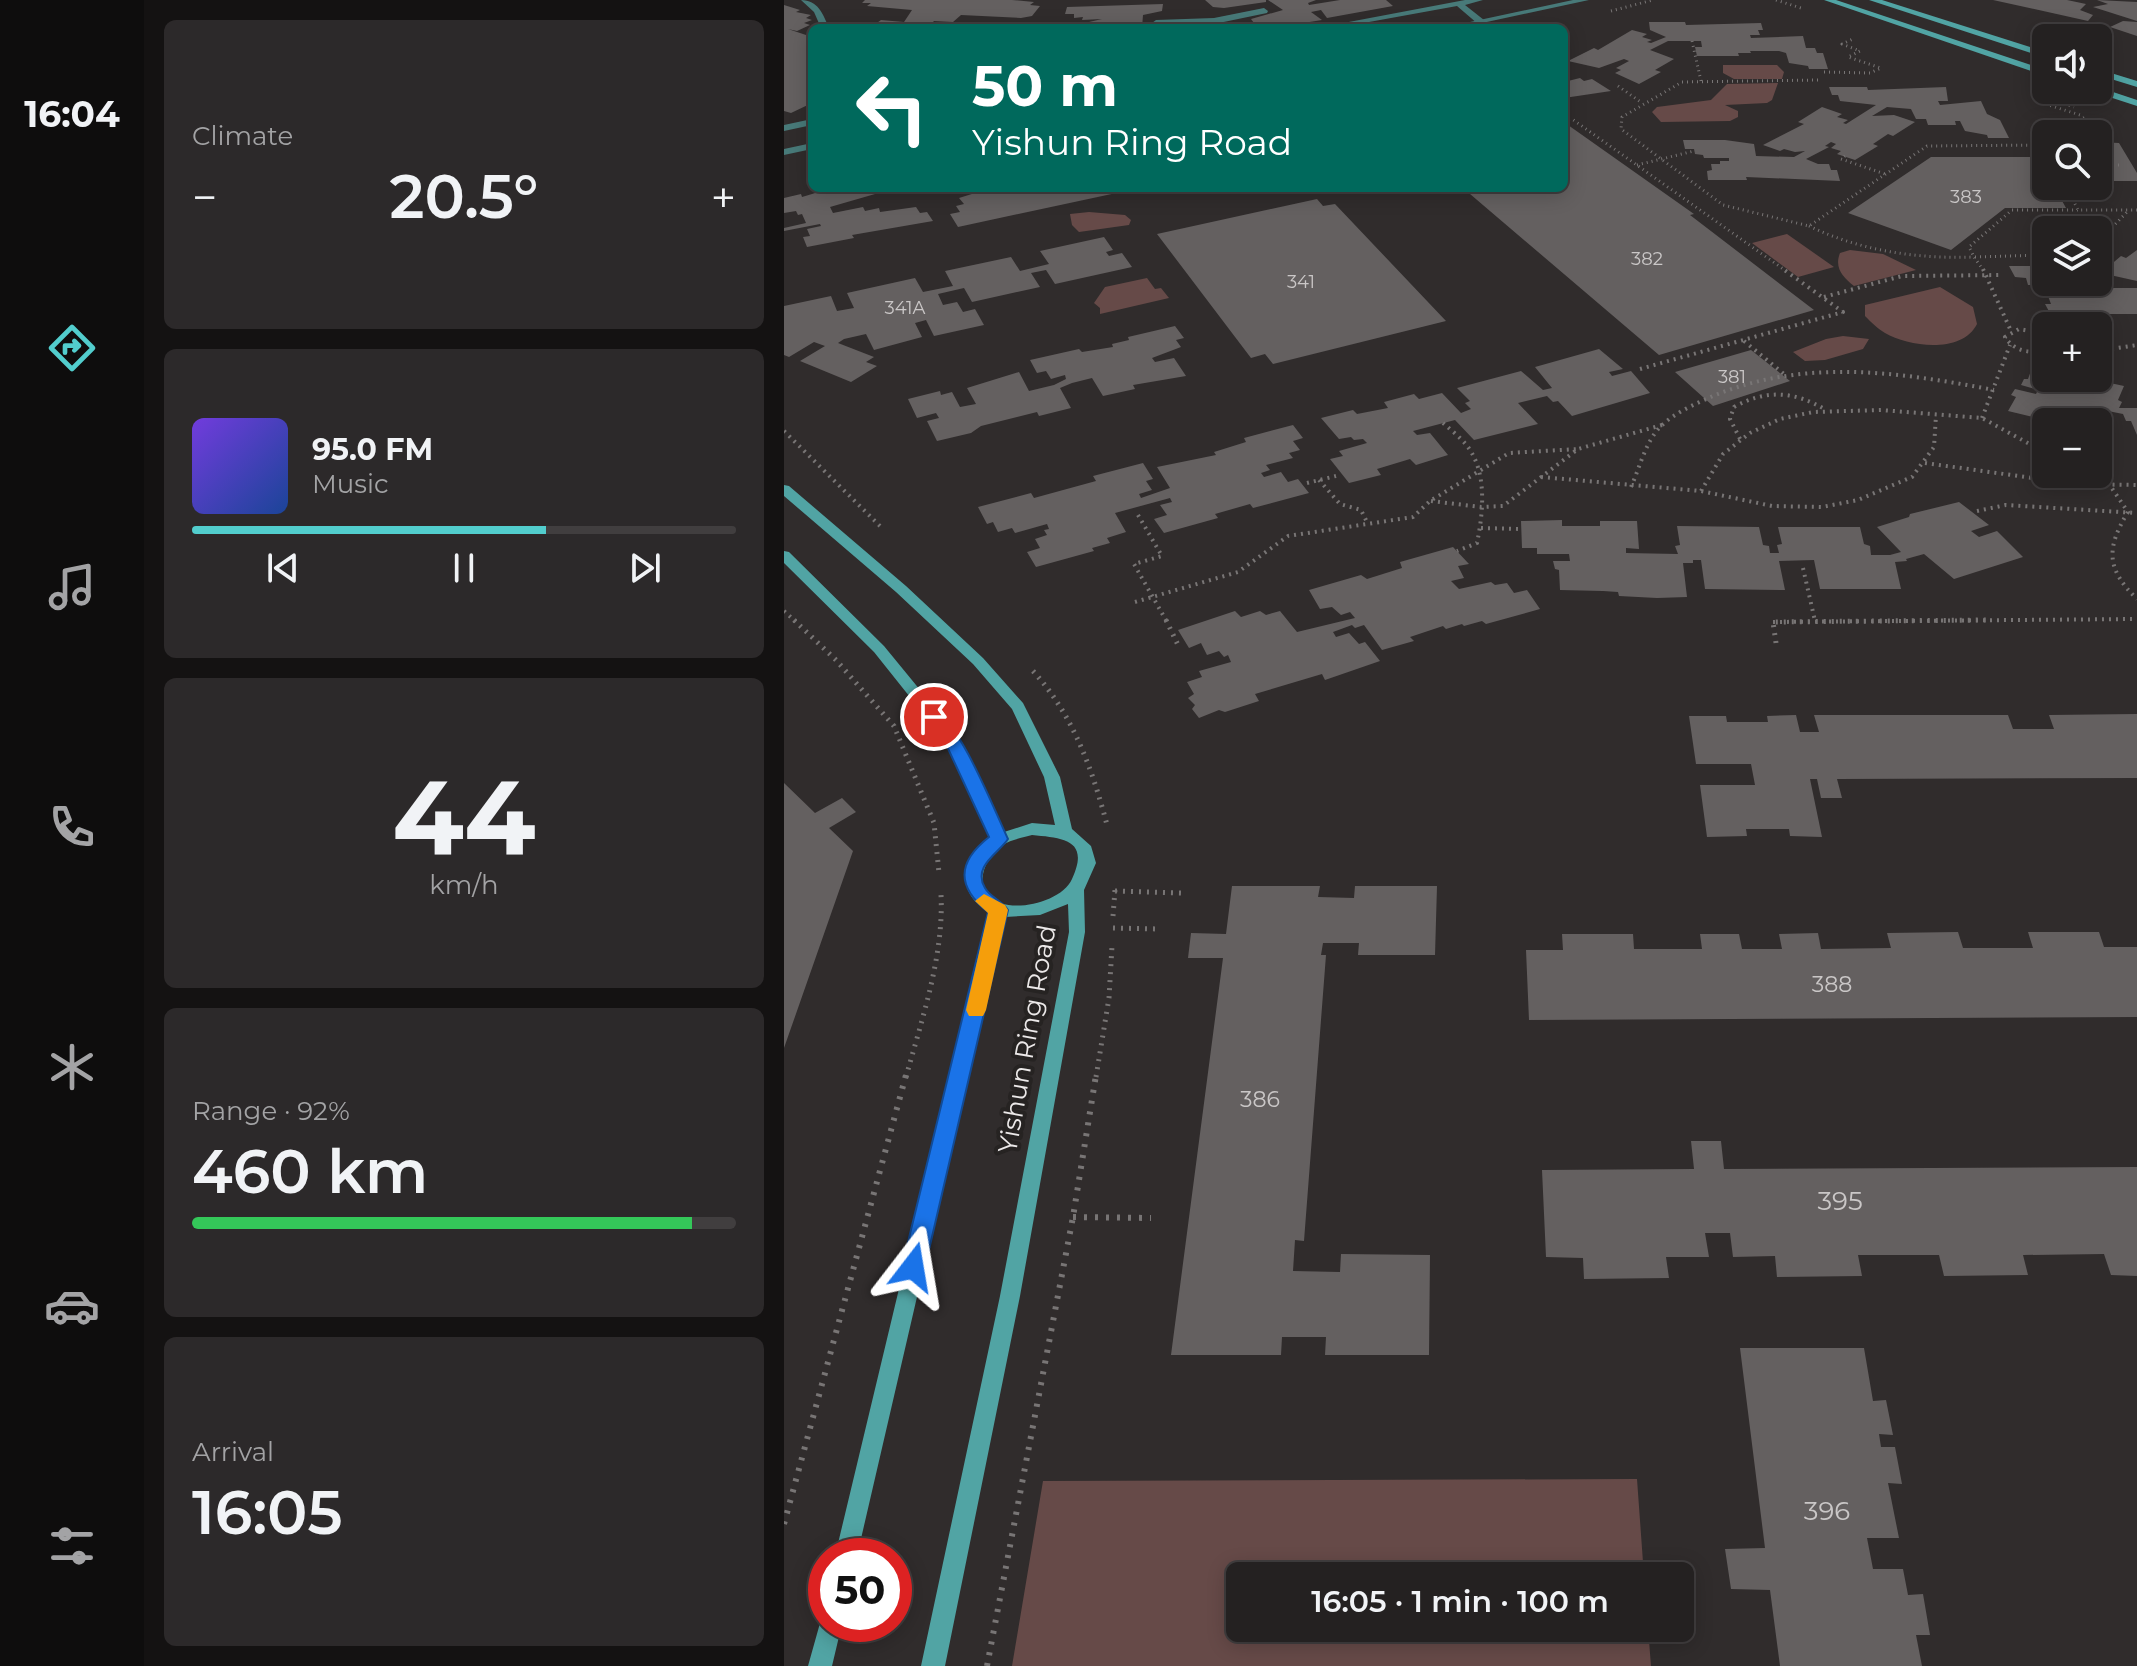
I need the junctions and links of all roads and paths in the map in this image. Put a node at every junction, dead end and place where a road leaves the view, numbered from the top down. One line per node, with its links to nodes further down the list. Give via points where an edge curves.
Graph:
1 (1418, 0): 8 (street)
2 (1479, 0): 7 (street)
3 (1585, 0): 11 (street)
4 (1828, 0): 20 (main road)
5 (1873, 0): 19 (main road)
6 (804, 1): 13 (street, via 818,11)
7 (1459, 4): 8 (street); 11 (street)
8 (1431, 9): 15 (street)
9 (1264, 11): 10 (street)
10 (1214, 21): 12 (street); 14 (street)
11 (1481, 22): 16 (street)
12 (1156, 23)
13 (823, 24)
14 (1217, 24)
15 (1344, 24)
16 (1469, 24)
17 (1849, 32): 21 (path, via 1861,36 1842,44 1860,51 1848,57 1881,68 1870,73)
18 (1692, 41): 24 (path)
19 (2032, 51)
20 (2032, 68)
21 (1824, 72)
22 (2112, 76): 25 (main road)
23 (1818, 80): 24 (path)
24 (1701, 81): 29 (path, via 1682,82)
25 (2137, 84)
26 (1618, 86): 29 (path)
27 (2112, 95): 30 (main road)
28 (2024, 97): 32 (path, via 2085,117)
29 (1642, 103): 42 (path, via 1622,117 1621,129)
30 (2137, 103)
31 (1568, 120): 43 (path)
32 (2080, 120)
33 (808, 123): 34 (street)
34 (784, 128)
35 (1997, 139): 37 (path)
36 (2032, 144): 37 (path)
37 (1999, 145): 46 (path, via 1927,146)
38 (808, 147): 40 (street)
39 (1694, 151): 42 (path)
40 (784, 152)
41 (1845, 156): 46 (path, via 1841,159)
42 (1661, 159): 43 (path); 51 (path, via 1723,205)
43 (1637, 165): 57 (path)
44 (2112, 165): 45 (path)
45 (2120, 165)
46 (1886, 174): 51 (path)
47 (2073, 200): 48 (path)
48 (2078, 210): 49 (path); 54 (path, via 2012,210 1969,247)
49 (2128, 210): 50 (path); 52 (path)
50 (2137, 210)
51 (1809, 226): 54 (path, via 1832,238 1936,260)
52 (2112, 227)
53 (2032, 255): 54 (path)
54 (1974, 257): 55 (path)
55 (1987, 275): 56 (path); 57 (path, via 1902,276); 59 (path)
56 (2002, 275)
57 (1823, 297): 60 (path, via 1843,312)
58 (2032, 329): 59 (path)
59 (2011, 331): 61 (path, via 2005,337)
60 (1743, 340): 65 (path); 66 (path)
61 (2010, 345): 64 (path); 67 (path)
62 (2137, 345): 63 (path)
63 (2112, 349)
64 (2032, 353)
65 (1640, 369)
66 (1784, 374): 67 (path, via 1870,370); 72 (path, via 1726,389)
67 (1994, 390): 70 (path)
68 (1828, 411): 69 (path); 74 (path, via 1779,420); 74 (path, via 1787,392 1753,396 1734,407 1730,419)
69 (1936, 415): 70 (path); 78 (path, via 1934,447)
70 (1982, 418): 75 (path)
71 (1443, 423): 79 (path, via 1470,450)
72 (1664, 424): 77 (path); 87 (path)
73 (784, 431): 76 (path)
74 (1740, 439): 90 (path, via 1720,457)
75 (2032, 446)
76 (802, 447)
77 (1578, 449): 79 (path, via 1509,453); 81 (path)
78 (1925, 463): 82 (path); 90 (path, via 1912,477 1885,489 1822,507 1772,506)
79 (1478, 472): 91 (path); 92 (path)
80 (1336, 476): 83 (path)
81 (1541, 477): 87 (path); 92 (path, via 1503,506)
82 (2032, 478)
83 (1319, 480): 84 (path); 97 (path, via 1340,504 1361,510)
84 (1307, 483)
85 (2112, 484): 86 (path)
86 (2137, 485)
87 (1631, 487): 90 (path)
88 (2112, 488): 94 (path)
89 (784, 489): 111 (main road, Yishun Ring Road, via 901,589 1018,707 1052,777)
90 (1701, 491)
91 (1430, 501): 92 (path); 97 (path, via 1413,517)
92 (1481, 507): 98 (path)
93 (1977, 511): 94 (path, via 2006,505)
94 (2128, 512): 95 (path); 104 (path, via 2113,534 2110,558 2123,586)
95 (2137, 513)
96 (1138, 515): 103 (path, via 1162,556 1134,564)
97 (1368, 524): 103 (path, via 1288,536 1238,572)
98 (1481, 528): 99 (path); 100 (path, via 1477,543)
99 (1521, 529)
100 (1457, 551)
101 (784, 555): 112 (main road, via 879,649 952,739)
102 (1803, 568): 108 (path)
103 (1155, 596): 105 (path); 110 (path)
104 (2137, 599)
105 (1135, 602)
106 (784, 611): 121 (path, via 894,726 934,823 942,916 925,1007)
107 (2137, 619): 108 (path)
108 (1815, 621): 109 (path, via 1773,622)
109 (1776, 643)
110 (1178, 645)
111 (1065, 832): 112 (main road, via 1032,829); 113 (main road, Yishun Ring Road, via 1077,840 1088,863)
112 (999, 839): 116 (main road, Yishun Ring Road, via 984,851 973,879 977,893)
113 (1076, 890): 116 (main road, via 1043,909); 125 (main road, Yishun Ring Road, via 1077,932 1010,1296)
114 (1115, 891): 115 (path)
115 (1183, 893)
116 (998, 910): 122 (main road, Yishun Ring Road)
117 (1113, 928): 118 (path)
118 (1159, 929)
119 (1073, 1217): 120 (path)
120 (1151, 1218)
121 (784, 1524)
122 (850, 1538)
123 (826, 1642): 124 (main road)
124 (820, 1666)
125 (933, 1666)

